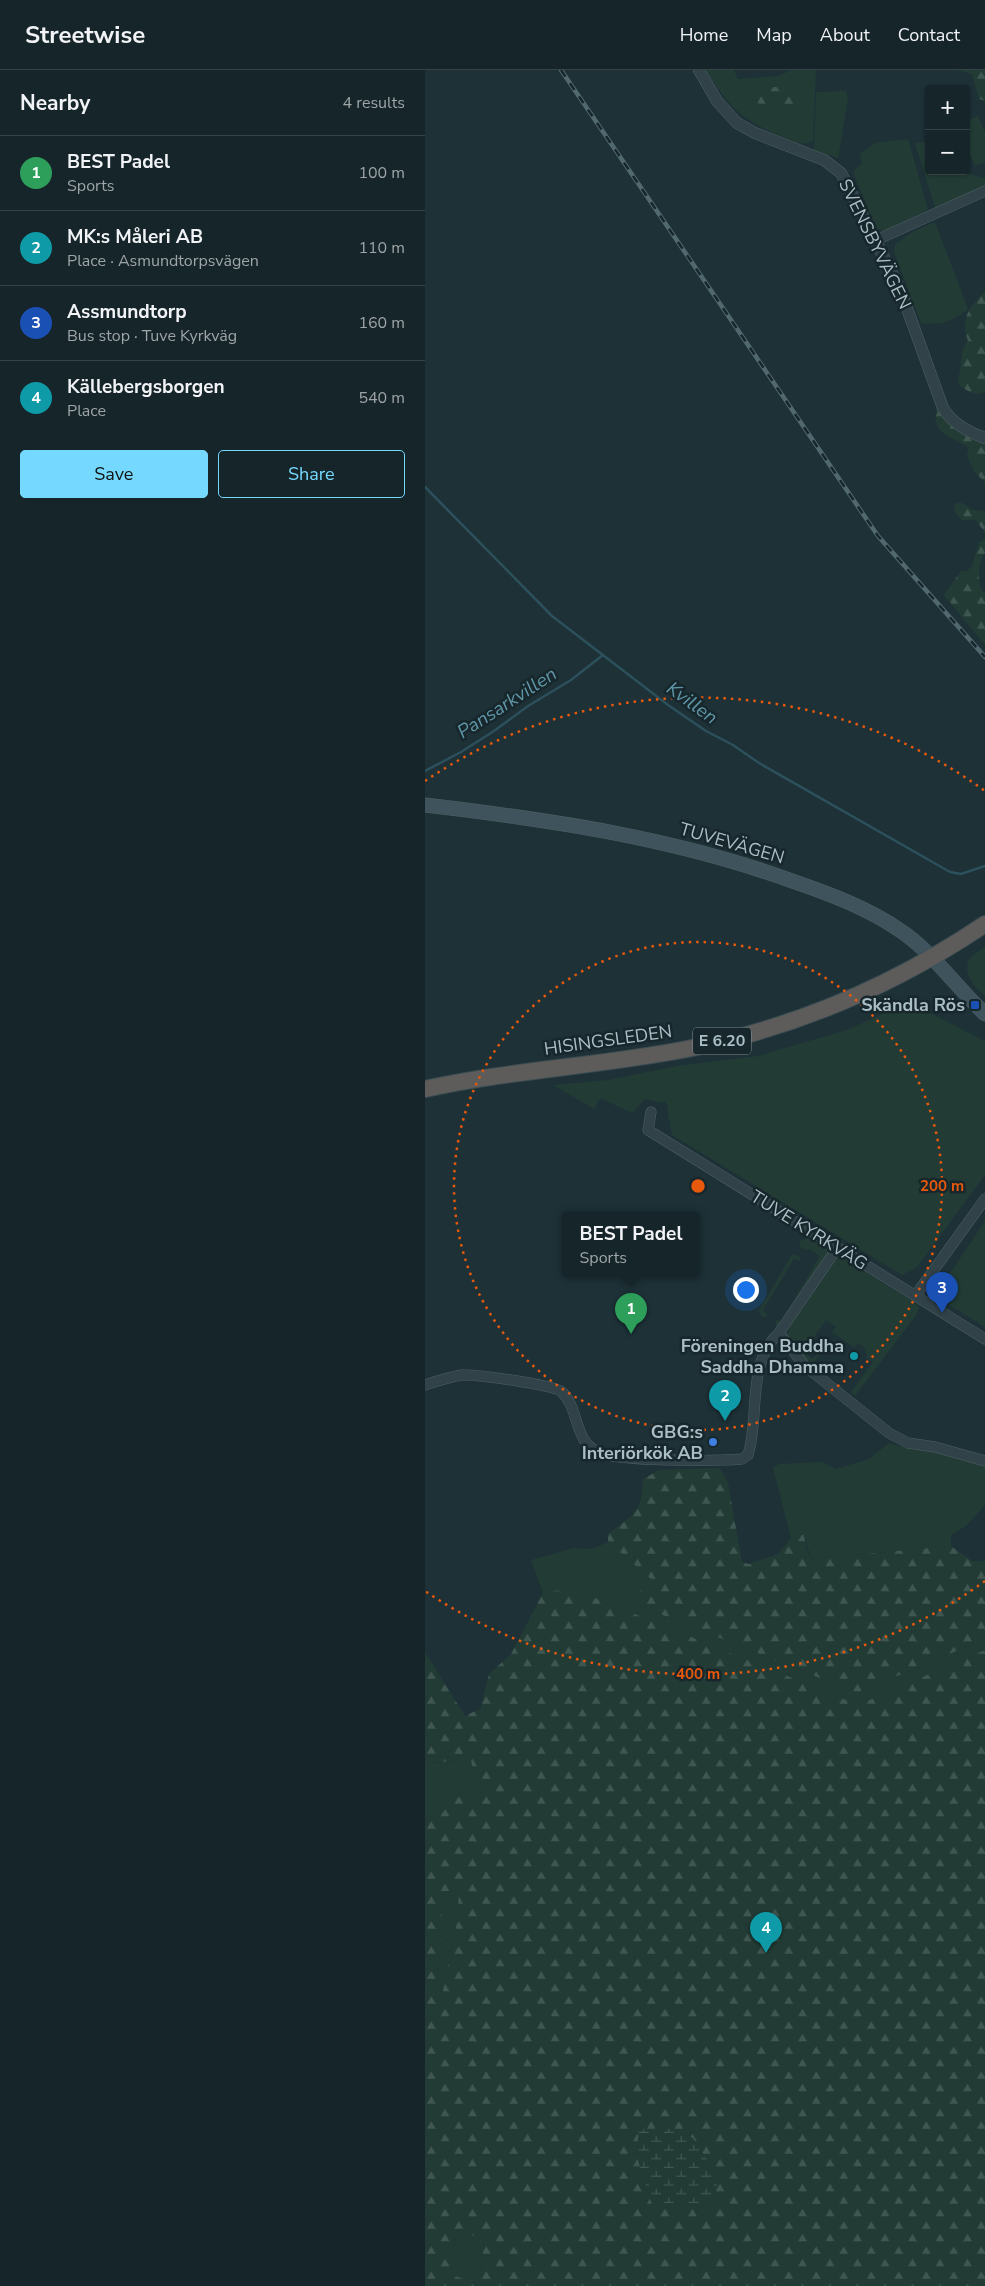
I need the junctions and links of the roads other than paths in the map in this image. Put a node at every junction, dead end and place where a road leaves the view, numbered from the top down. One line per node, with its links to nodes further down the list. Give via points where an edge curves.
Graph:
1 (699, 70): 3 (street, SVENSBYVÄGEN, via 717,101 737,122 837,169)
2 (985, 191): 3 (street)
3 (874, 241): 4 (street, SVENSBYVÄGEN, via 909,311 943,408 955,422)
4 (985, 438)
5 (425, 805): 7 (main road, TUVEVÄGEN, via 608,830 739,863 847,902 899,930)
6 (985, 924): 7 (highway, E 6.20)
7 (931, 958): 8 (main road, TUVEVÄGEN); 9 (highway, HISINGSLEDEN / E 6.20, via 843,1002 746,1035 686,1049)
8 (985, 1014)
9 (425, 1089)
10 (651, 1112): 12 (street, TUVE KYRKVÄG, via 648,1130)
11 (985, 1199): 13 (street)
12 (837, 1248): 13 (street, TUVE KYRKVÄG); 14 (street)
13 (915, 1296): 15 (street, TUVE KYRKVÄG)
14 (779, 1334): 16 (street, via 766,1349 761,1363 750,1449 742,1458 659,1459 599,1453 582,1438 573,1407 561,1390 473,1375); 17 (street, via 805,1366 889,1433 908,1443)
15 (985, 1339)
16 (425, 1385)
17 (985, 1461)

